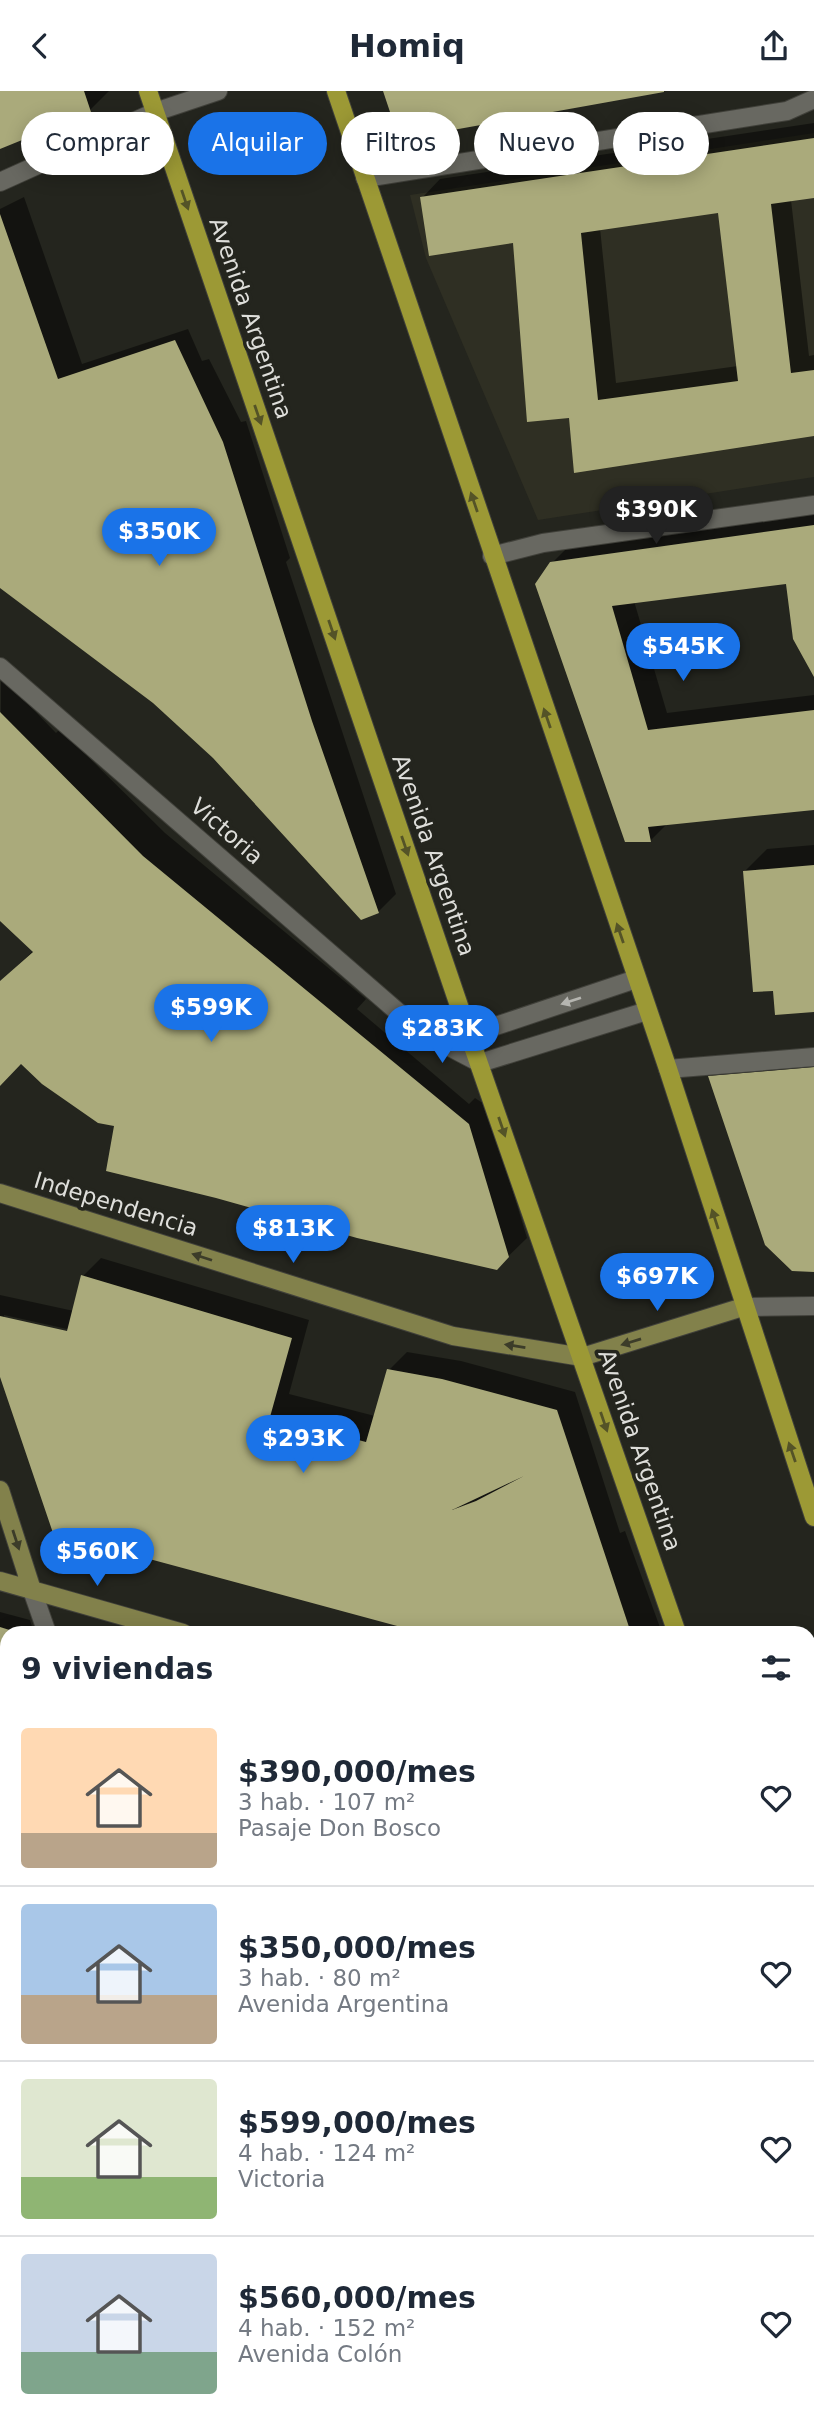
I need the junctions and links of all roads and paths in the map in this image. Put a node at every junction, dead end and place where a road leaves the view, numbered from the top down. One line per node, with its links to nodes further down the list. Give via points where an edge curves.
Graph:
1 (148, 91): 5 (main road, Avenida Argentina)
2 (218, 91): 5 (street)
3 (336, 91): 8 (main road)
4 (814, 100): 8 (street, via 787,111)
5 (155, 112)
6 (174, 168): 16 (main road, Avenida Argentina, one-way to 16)
7 (21, 173): 9 (street)
8 (365, 178): 11 (main road, one-way to 8)
9 (0, 182)
10 (814, 505): 11 (street, via 543,543)
11 (492, 556): 13 (main road, one-way to 11)
12 (0, 667): 15 (street, Victoria)
13 (636, 979): 14 (main road); 16 (street, one-way to 16)
14 (647, 1011): 18 (street); 19 (main road)
15 (421, 1032): 16 (street); 18 (street, Victoria)
16 (469, 1035): 18 (main road, Avenida Argentina)
17 (814, 1057): 19 (street)
18 (480, 1063): 23 (main road, Avenida Argentina, one-way to 23)
19 (668, 1069): 22 (main road, one-way to 19)
20 (0, 1193): 23 (main road, Independencia, one-way to 20, via 453,1336)
21 (814, 1306): 22 (street)
22 (743, 1307): 23 (main road, Independencia, one-way to 23); 25 (main road, one-way to 22)
23 (582, 1357): 30 (main road, Avenida Argentina, one-way to 30)
24 (0, 1490): 27 (main road, one-way to 27)
25 (814, 1517)
26 (0, 1581): 27 (main road)
27 (32, 1590): 28 (street); 29 (main road)
28 (45, 1626)
29 (158, 1626)
30 (675, 1626)

